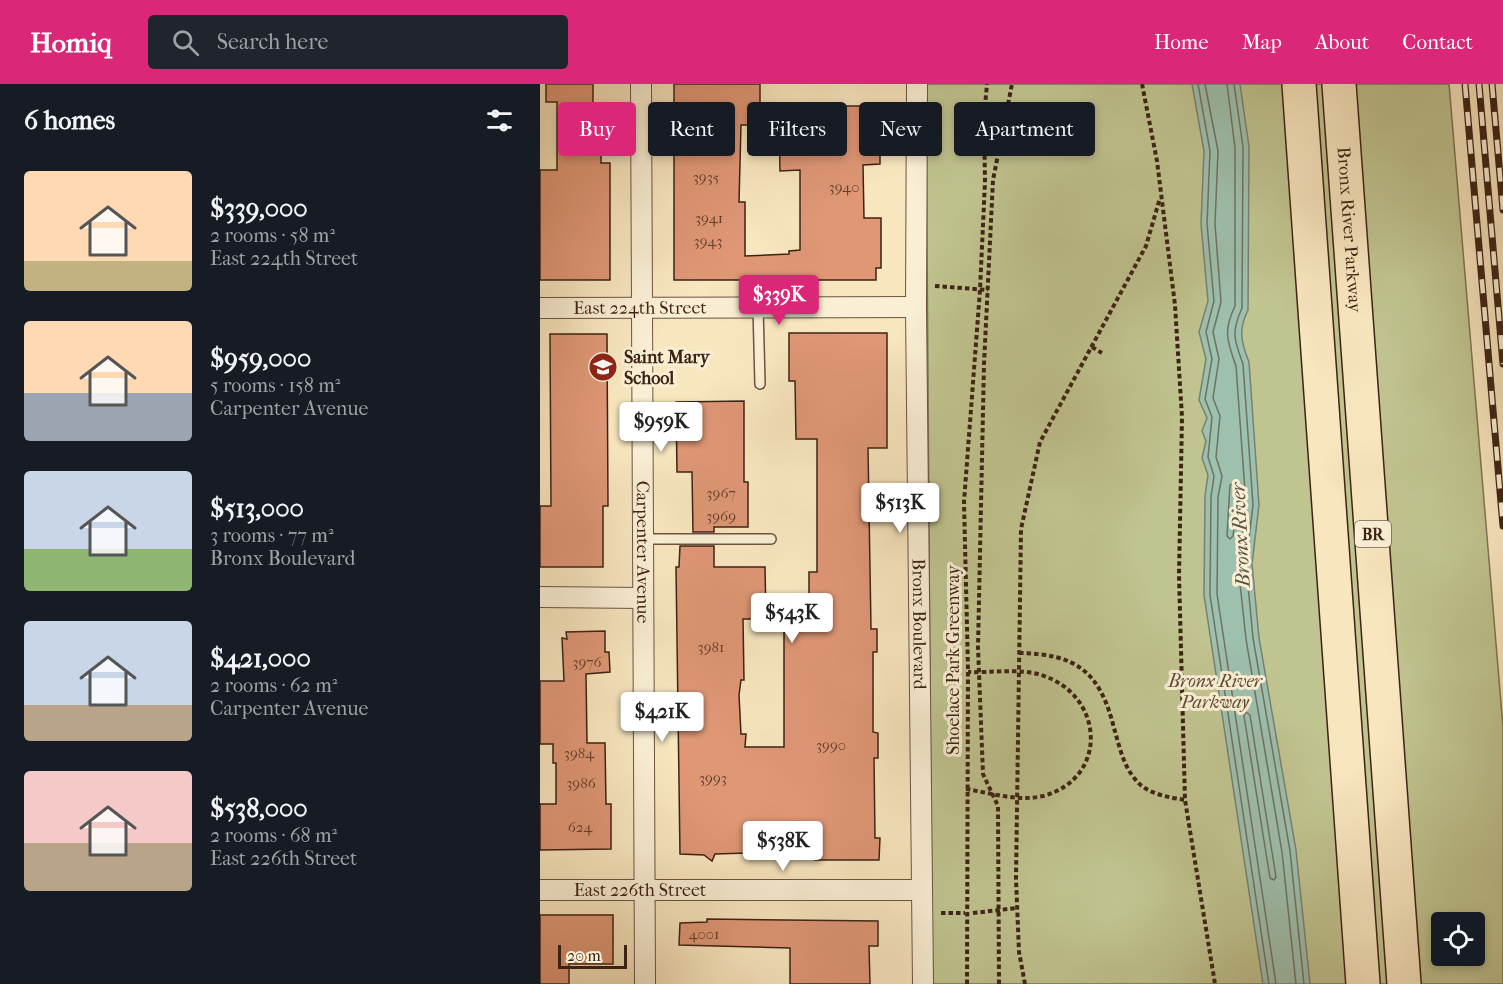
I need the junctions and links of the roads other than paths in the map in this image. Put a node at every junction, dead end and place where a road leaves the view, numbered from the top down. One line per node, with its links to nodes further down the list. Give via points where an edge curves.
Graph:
1 (641, 84): 8 (street, Carpenter Avenue)
2 (917, 84): 6 (street, Bronx Boulevard)
3 (1299, 84): 19 (highway, BR)
4 (1339, 84): 20 (highway, Bronx River Parkway / BR)
5 (758, 307): 6 (street, East 224th Street); 8 (street, East 224th Street); 9 (lane)
6 (916, 307): 16 (street, Bronx Boulevard)
7 (540, 308): 8 (street, East 224th Street)
8 (642, 308): 10 (street, Carpenter Avenue)
9 (760, 384)
10 (642, 539): 11 (lane); 13 (street, Carpenter Avenue)
11 (771, 539)
12 (540, 597): 13 (street)
13 (642, 598): 15 (street, Carpenter Avenue)
14 (540, 890): 15 (street, East 226th Street)
15 (644, 890): 16 (street, East 226th Street); 17 (street, Carpenter Avenue)
16 (922, 890): 18 (street, Bronx Boulevard)
17 (645, 984)
18 (923, 984)
19 (1364, 984)
20 (1404, 984)

